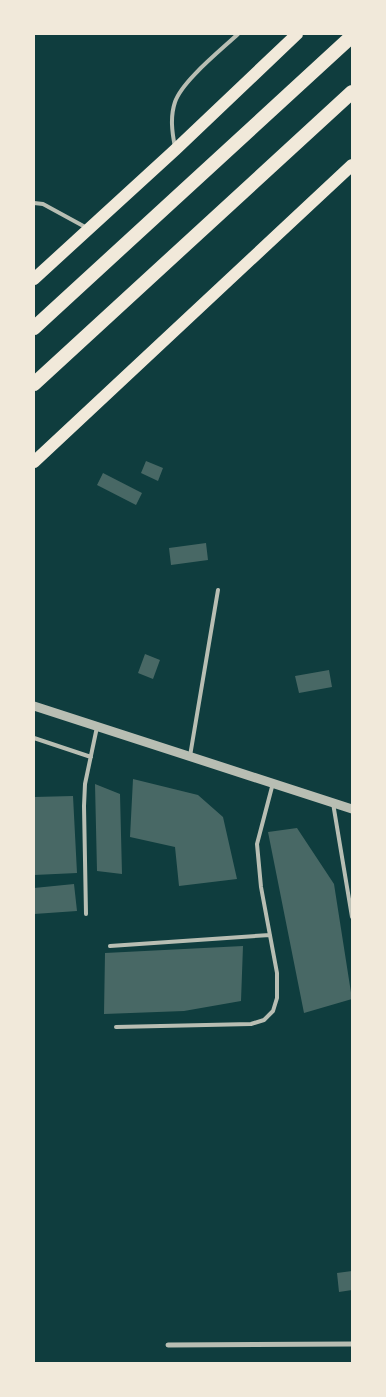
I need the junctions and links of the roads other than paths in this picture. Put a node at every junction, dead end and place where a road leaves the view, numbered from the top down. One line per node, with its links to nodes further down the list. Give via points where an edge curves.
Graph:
1 (238, 34): 5 (lane, via 185,85 175,101 171,125)
2 (297, 34): 5 (main road)
3 (352, 36): 10 (highway)
4 (352, 92): 11 (highway)
5 (175, 150): 8 (main road)
6 (352, 166): 12 (main road)
7 (34, 203): 8 (lane, via 43,204)
8 (89, 229): 9 (main road)
9 (34, 279)
10 (34, 328)
11 (34, 384)
12 (34, 462)
13 (218, 590): 17 (lane)
14 (34, 706): 15 (street)
15 (98, 726): 17 (street); 18 (lane)
16 (34, 738): 18 (lane)
17 (190, 756): 19 (street)
18 (91, 757): 22 (lane, via 84,806)
19 (273, 783): 20 (street); 24 (lane, via 257,844)
20 (333, 803): 21 (street); 23 (lane)
21 (352, 809)
22 (86, 914)
23 (352, 917)
24 (270, 935): 25 (lane); 26 (lane, via 277,973 277,998 273,1012 264,1020 251,1024)
25 (110, 946)
26 (116, 1027)
27 (352, 1344): 28 (street)
28 (168, 1345)

